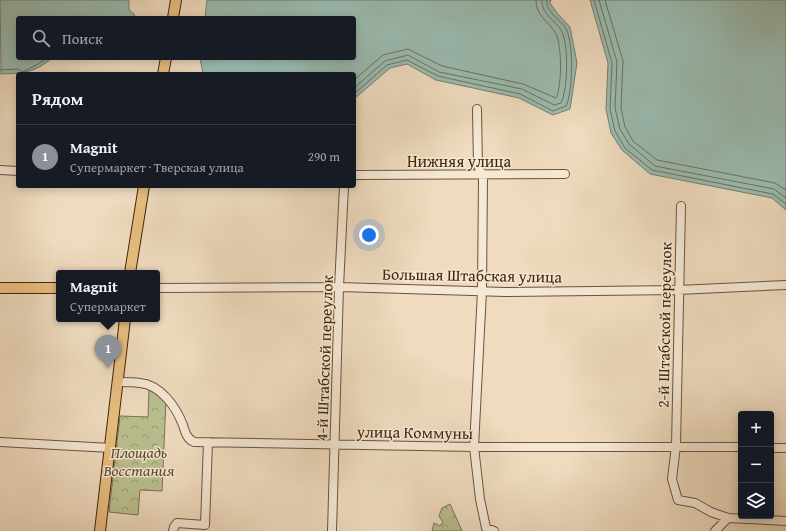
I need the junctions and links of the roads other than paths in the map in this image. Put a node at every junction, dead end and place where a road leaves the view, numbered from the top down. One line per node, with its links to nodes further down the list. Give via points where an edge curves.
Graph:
1 (176, 0): 2 (main road)
2 (173, 16)
3 (166, 60): 4 (main road)
4 (163, 72)
5 (477, 109): 10 (street, via 478,166)
6 (0, 170): 7 (street)
7 (16, 171)
8 (565, 174): 10 (street, Нижняя улица)
9 (356, 175): 10 (street, Нижняя улица)
10 (483, 176): 21 (street)
11 (144, 188): 14 (main road)
12 (344, 188): 16 (street, 4-й Штабской переулок)
13 (681, 206): 20 (street, 2-й Штабской переулок)
14 (130, 270)
15 (786, 285): 20 (street, Большая Штабская улица)
16 (339, 287): 19 (street, Большая Штабская улица); 21 (street, Большая Штабская улица); 26 (street, 4-й Штабской переулок)
17 (0, 288): 18 (main road)
18 (56, 288)
19 (160, 288)
20 (678, 290): 21 (street, Большая Штабская улица); 27 (street, 2-й Штабской переулок)
21 (482, 291): 28 (street)
22 (125, 322): 23 (main road)
23 (118, 382): 25 (street, улица Коммуны, via 141,382 152,386 173,406 191,440); 30 (main road)
24 (0, 442): 30 (street)
25 (208, 442): 26 (street, улица Коммуны); 36 (street, via 205,525 177,523)
26 (336, 444): 28 (street, улица Коммуны); 37 (street, 4-й Штабской переулок)
27 (676, 446): 28 (street, улица Коммуны); 29 (street, улица Коммуны); 33 (street, 2-й Штабской переулок, via 672,479 678,500 695,503)
28 (474, 447): 38 (street, via 486,528)
29 (738, 447)
30 (111, 448): 35 (main road)
31 (774, 448): 32 (street)
32 (786, 448)
33 (728, 518): 34 (street); 39 (street)
34 (786, 521)
35 (100, 531)
36 (173, 531)
37 (332, 531)
38 (494, 531)
39 (715, 531)

